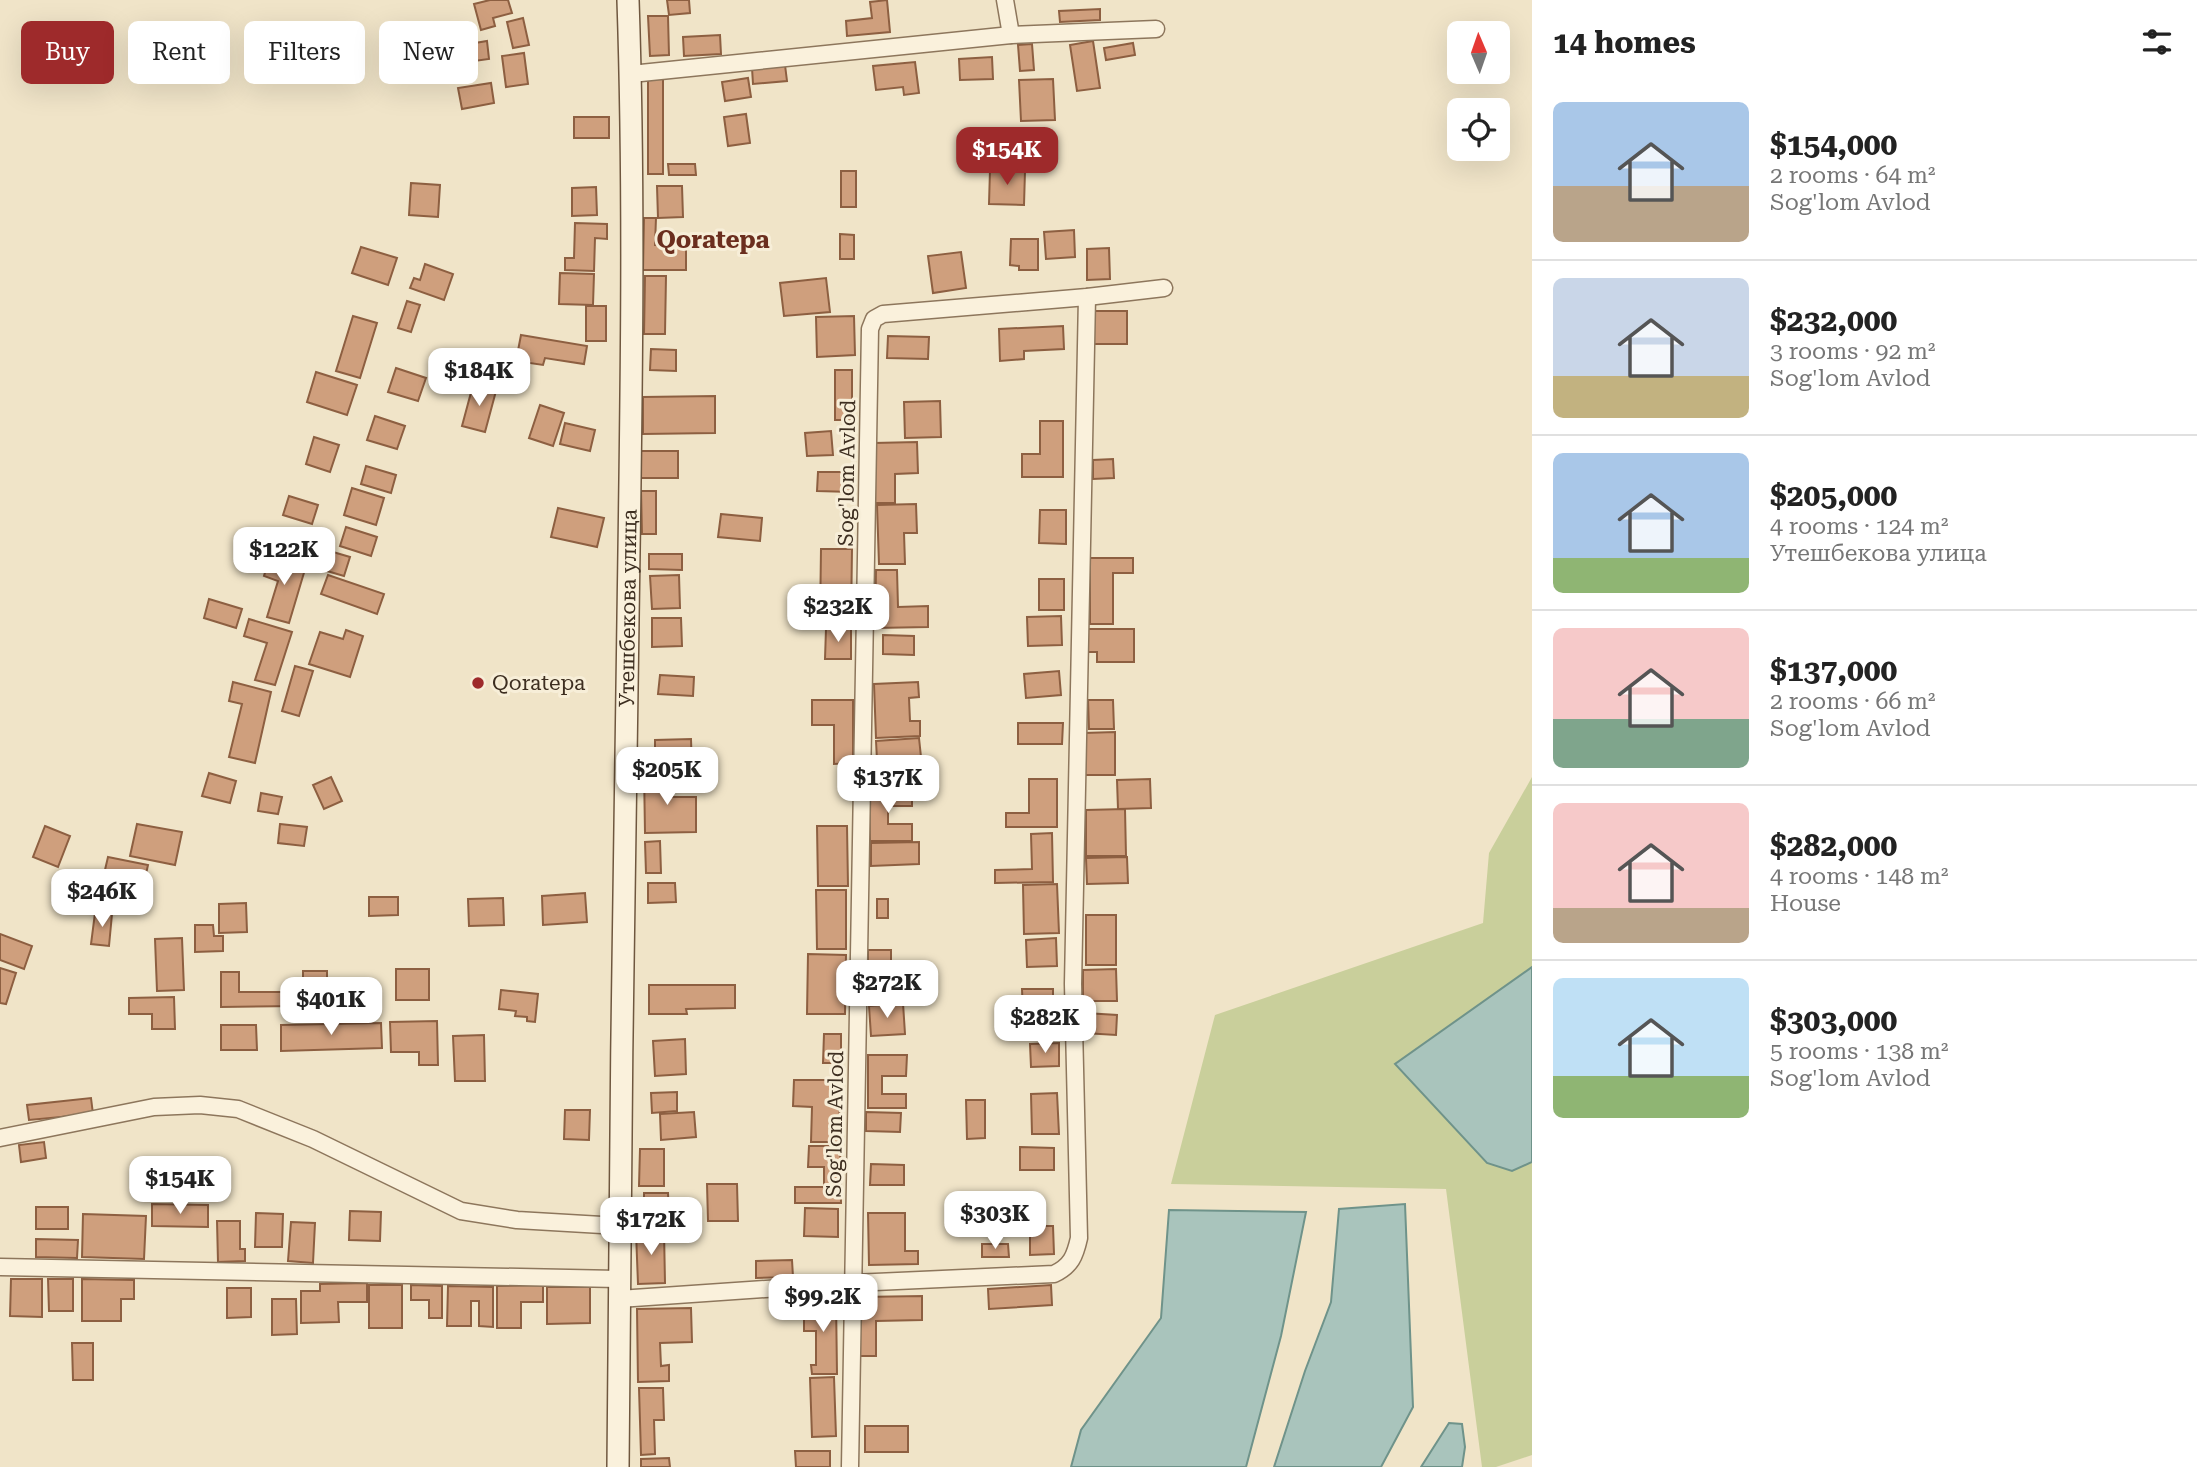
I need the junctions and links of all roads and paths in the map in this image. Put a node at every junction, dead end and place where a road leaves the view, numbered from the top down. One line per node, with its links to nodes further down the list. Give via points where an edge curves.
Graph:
1 (628, 0): 5 (main road, Утешбекова улица)
2 (1005, 0): 4 (street)
3 (1156, 29): 4 (street)
4 (1012, 34): 5 (street)
5 (631, 74): 9 (main road, Утешбекова улица, via 632,348)
6 (1164, 288): 7 (street, Sog'lom Avlod)
7 (1087, 297): 11 (street, Sog'lom Avlod, via 883,314 874,319 870,329); 11 (street, via 1073,984 1076,1253 1067,1268 1054,1274)
8 (0, 1138): 9 (street, via 154,1107 200,1105 238,1110 313,1139 461,1211 517,1220)
9 (619, 1226): 12 (main road, Утешбекова улица)
10 (0, 1267): 12 (street)
11 (853, 1283): 12 (street); 14 (street, Sog'lom Avlod)
12 (619, 1289): 13 (main road, Утешбекова улица)
13 (618, 1467)
14 (850, 1467)

